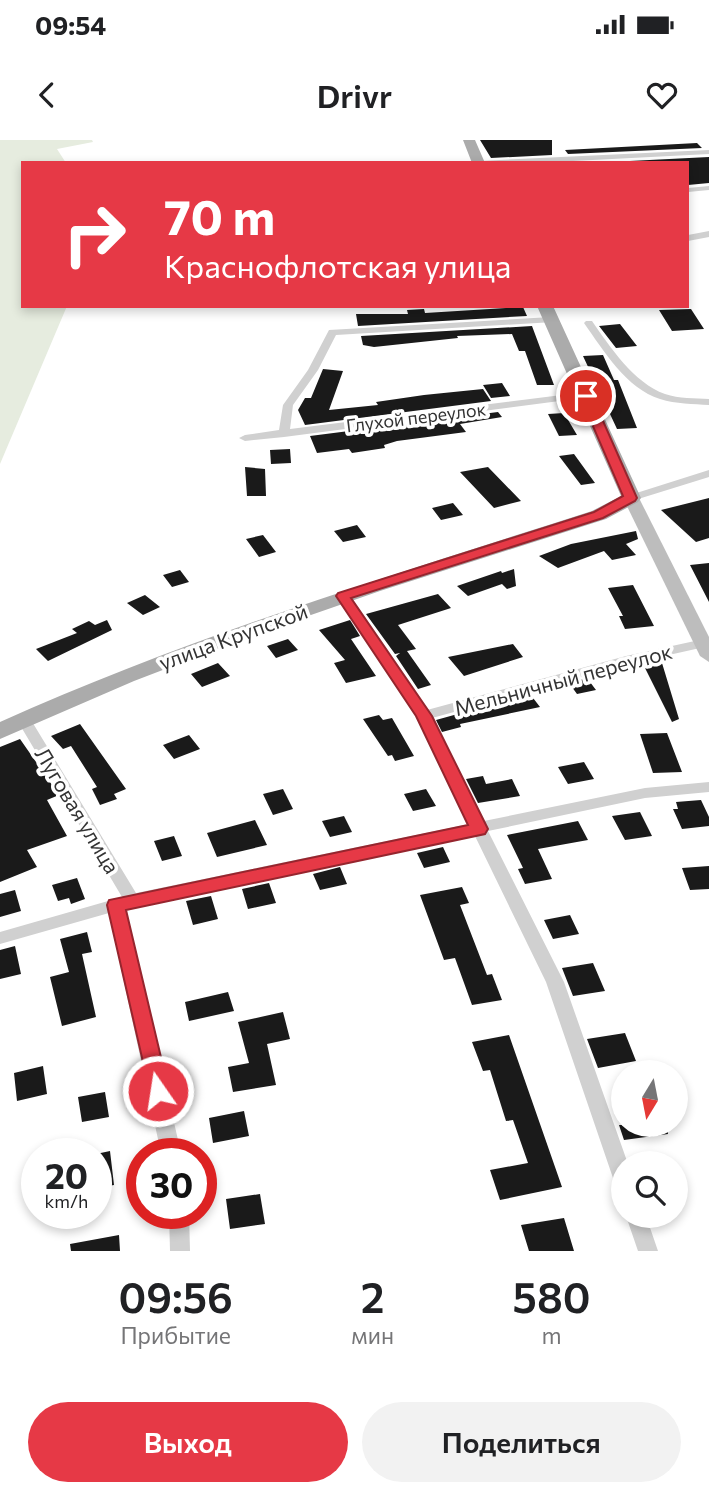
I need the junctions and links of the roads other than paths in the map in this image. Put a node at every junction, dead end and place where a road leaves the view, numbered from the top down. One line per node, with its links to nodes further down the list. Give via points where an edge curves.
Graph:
1 (469, 140): 3 (main road)
2 (709, 152): 4 (street)
3 (478, 161)
4 (521, 161)
5 (709, 188): 6 (street)
6 (689, 190)
7 (709, 234): 8 (street)
8 (689, 238)
9 (548, 313): 11 (main road); 13 (street, via 332,332 288,405)
10 (589, 323): 12 (street, via 602,343 656,394)
11 (586, 396): 13 (street, Глухой переулок); 16 (main road)
12 (709, 402)
13 (284, 433): 14 (street, Глухой переулок)
14 (245, 438)
15 (709, 473): 16 (street, улица Крупской)
16 (631, 498): 17 (main road, улица Крупской, via 598,515); 18 (street)
17 (343, 596): 19 (street); 20 (main road, улица Крупской, via 138,671)
18 (706, 650): 19 (street, Мельничный переулок, via 631,659)
19 (424, 716): 23 (street)
20 (24, 720): 21 (main road, улица Крупской); 24 (street, Луговая улица)
21 (0, 731)
22 (709, 787): 23 (street, via 645,793)
23 (479, 829): 24 (street); 27 (street, via 555,982)
24 (124, 903): 25 (street); 26 (street, Луговая улица)
25 (0, 938)
26 (168, 1138)
27 (614, 1151)
28 (640, 1228): 31 (street)
29 (179, 1229): 30 (street)
30 (180, 1251)
31 (648, 1251)

